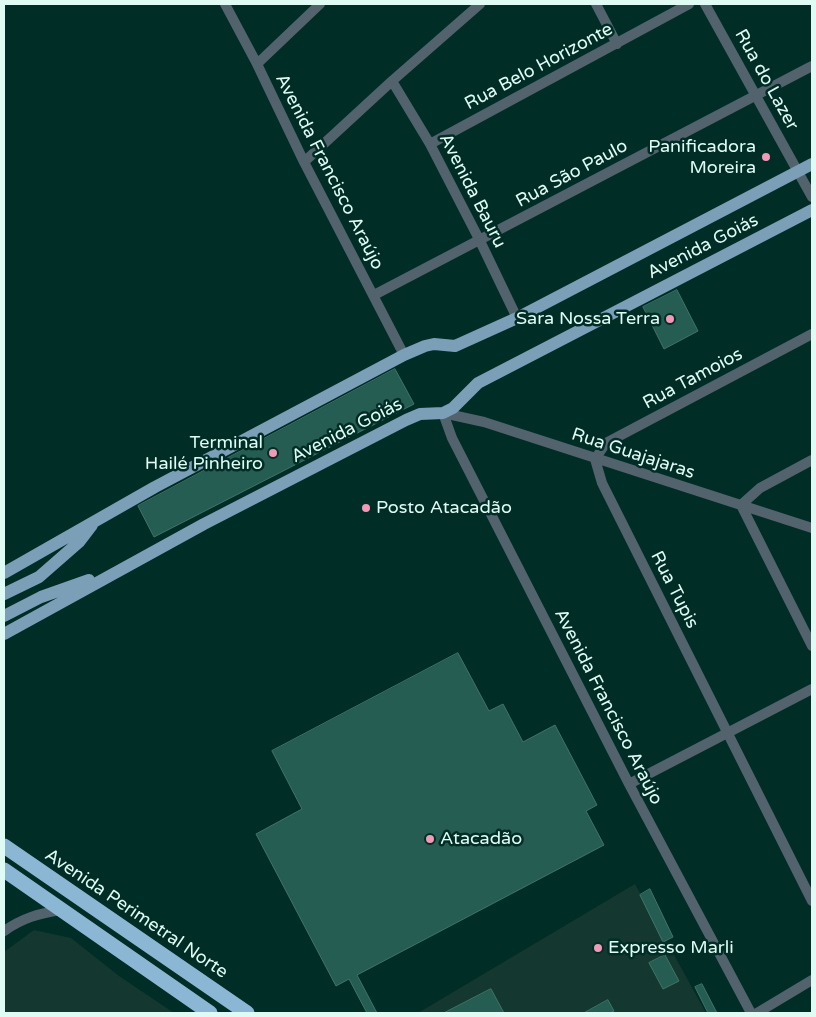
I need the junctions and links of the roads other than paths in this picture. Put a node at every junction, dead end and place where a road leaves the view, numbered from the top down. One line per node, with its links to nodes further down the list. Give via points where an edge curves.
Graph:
1 (225, 4): 8 (street, Avenida Francisco Araújo)
2 (320, 4): 8 (street)
3 (480, 4): 10 (street)
4 (596, 4): 7 (street)
5 (689, 4): 7 (street, Rua Belo Horizonte)
6 (706, 4): 11 (street, Rua do Lazer)
7 (617, 44): 12 (street, Rua Belo Horizonte)
8 (257, 64): 13 (street, Avenida Francisco Araújo)
9 (812, 66): 11 (street, Rua São Paulo)
10 (392, 81): 12 (street, Avenida Bauru); 13 (street)
11 (756, 95): 15 (street, Rua do Lazer); 18 (street, Rua São Paulo)
12 (430, 144): 18 (street, Avenida Bauru)
13 (304, 162): 19 (street, Avenida Francisco Araújo)
14 (812, 164): 15 (main road, Avenida Goiás)
15 (798, 172): 16 (street, Rua do Lazer); 20 (main road, Avenida Goiás)
16 (812, 197)
17 (812, 210): 23 (main road, Avenida Goiás, via 478,383 453,408)
18 (480, 241): 19 (street, Rua São Paulo); 20 (street, Avenida Bauru)
19 (374, 295): 22 (street, Avenida Francisco Araújo)
20 (517, 318): 22 (main road, Avenida Goiás, via 457,345 434,344)
21 (812, 334): 24 (street, Rua Tamoios, via 606,443)
22 (404, 355): 27 (main road, Avenida Goiás)
23 (442, 413): 24 (street, Rua Guajajaras, via 484,422); 29 (main road, Avenida Goiás, via 420,414 406,420); 37 (street, Avenida Francisco Araújo)
24 (595, 459): 26 (street, Rua Guajajaras); 36 (street, Rua Tupis, via 602,483)
25 (812, 460): 26 (street, via 760,488)
26 (741, 505): 28 (street, Rua Guajajaras); 34 (street)
27 (94, 521): 30 (main road, Avenida Goiás); 31 (main road, via 79,542 39,577)
28 (812, 528)
29 (122, 568): 32 (main road, via 40,597); 33 (main road, Avenida Goiás)
30 (4, 573)
31 (4, 594)
32 (4, 616)
33 (4, 634)
34 (812, 646)
35 (812, 689): 36 (street)
36 (728, 734): 37 (street); 40 (street, Rua Tupis)
37 (629, 784): 46 (street, Avenida Francisco Araújo)
38 (4, 846): 45 (highway, Avenida Perimetral Norte)
39 (4, 870): 41 (highway)
40 (812, 901)
41 (60, 910): 42 (street, via 33,915); 44 (highway)
42 (4, 931)
43 (812, 980): 47 (street)
44 (210, 1013)
45 (247, 1013)
46 (751, 1013)
47 (757, 1013)

